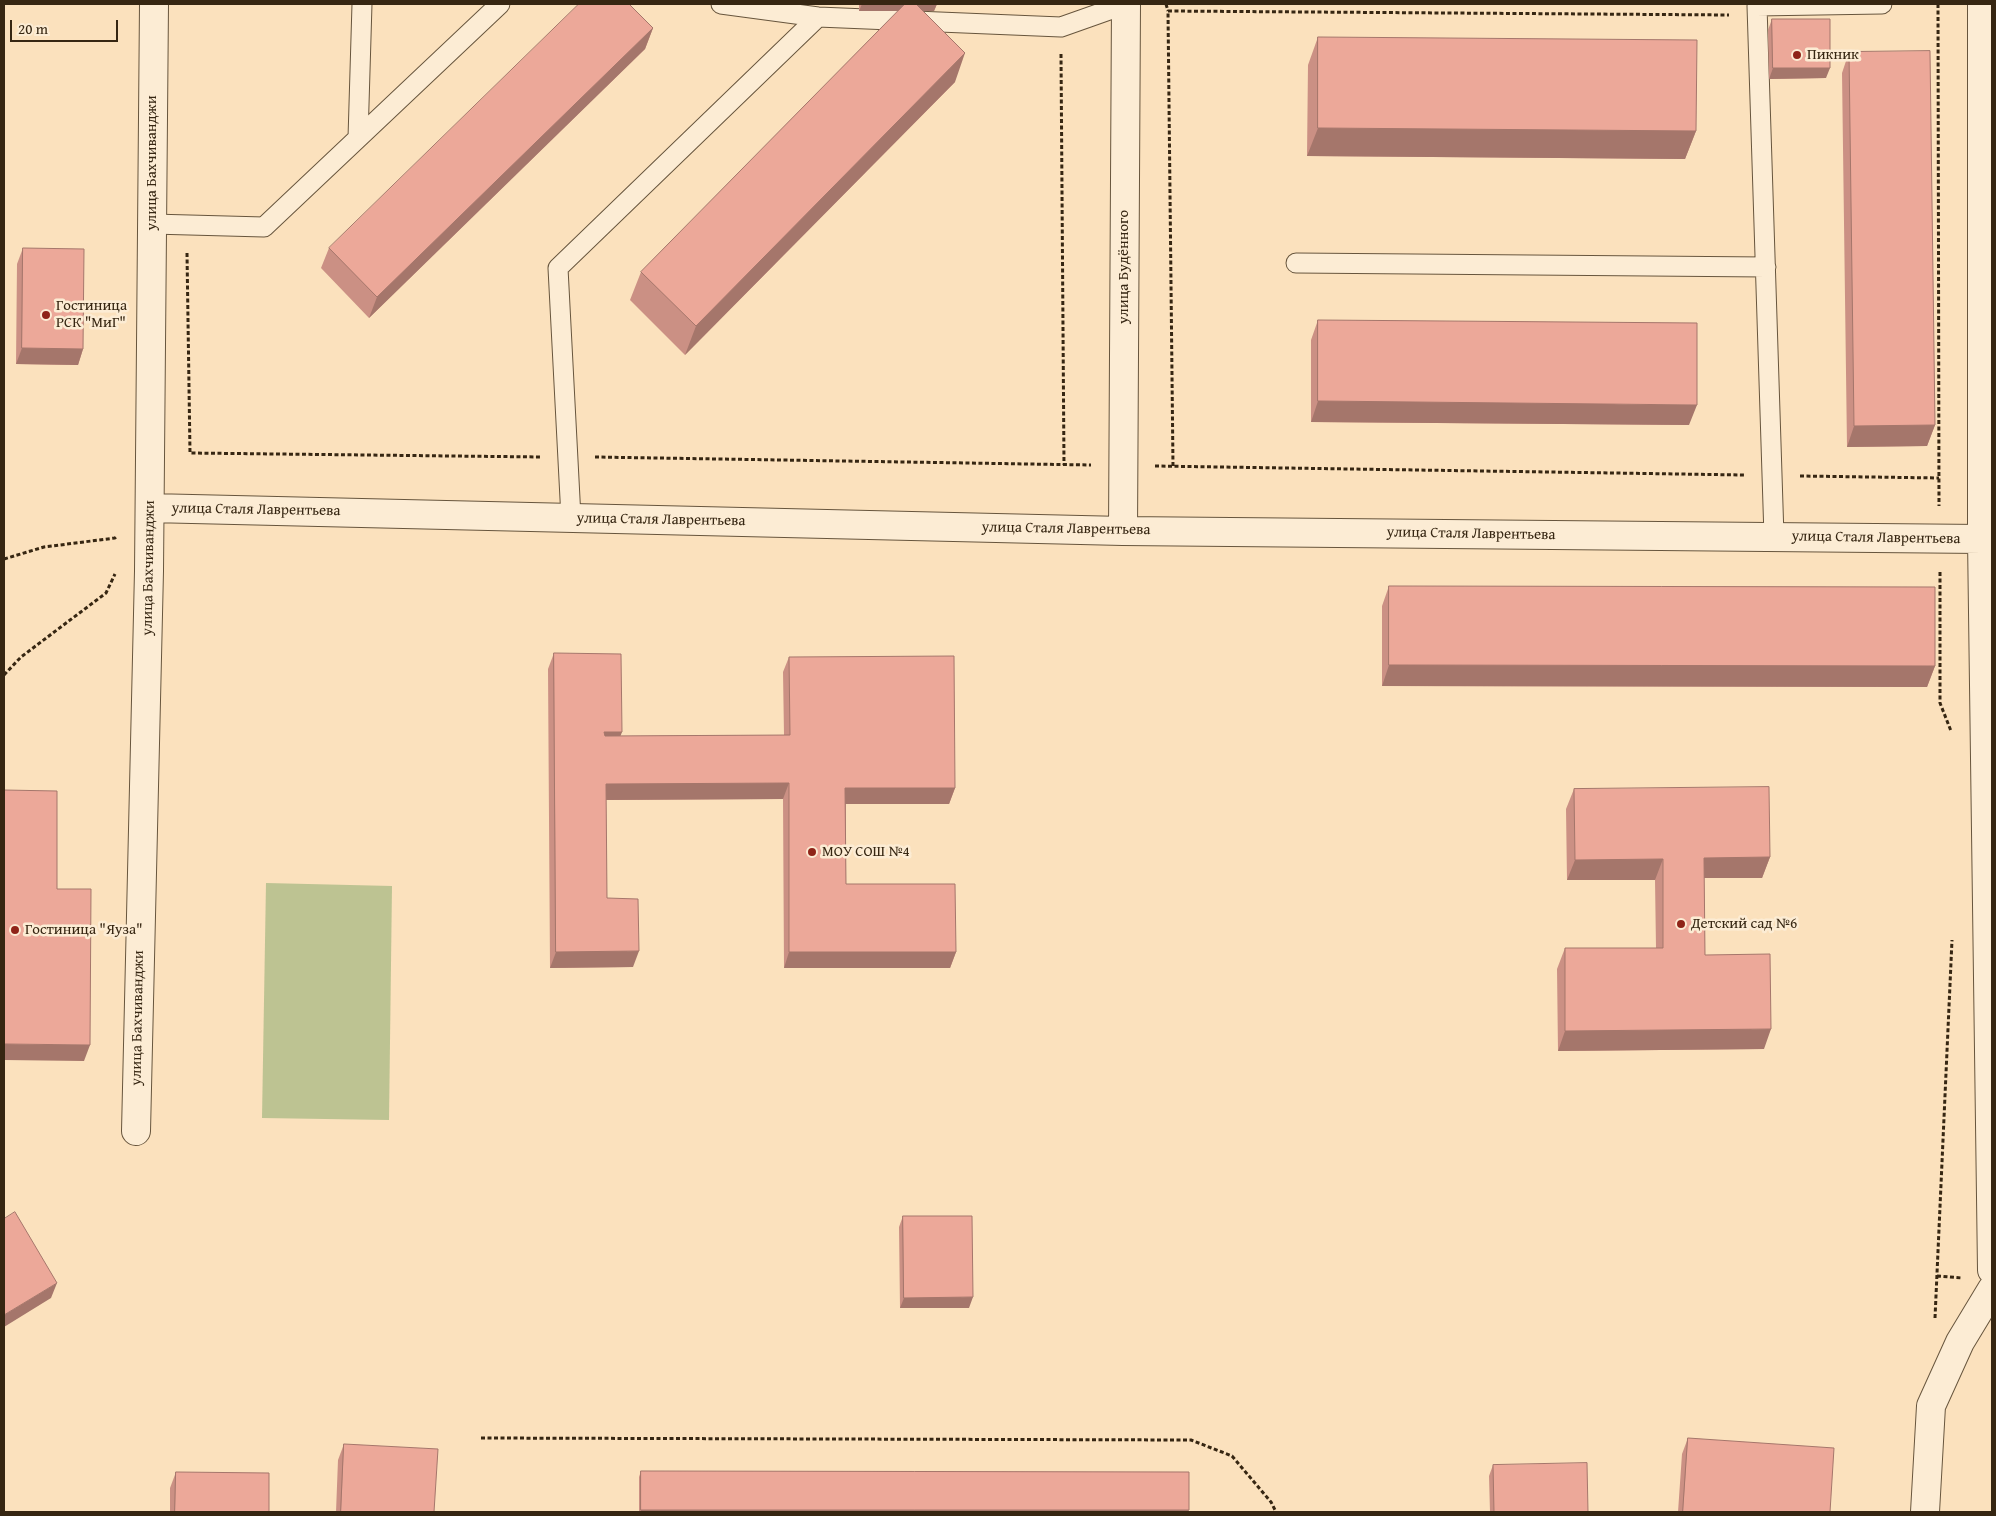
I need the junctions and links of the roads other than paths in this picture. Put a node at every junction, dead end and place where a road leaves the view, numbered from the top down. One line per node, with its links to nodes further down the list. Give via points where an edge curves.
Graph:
1 (154, 4): 11 (street, улица Бахчиванджи)
2 (362, 4): 10 (lane)
3 (500, 4): 10 (lane)
4 (721, 4): 8 (lane)
5 (1126, 4): 8 (lane, via 1061,27); 16 (street, улица Будённого)
6 (1882, 4): 13 (lane, via 1757,6)
7 (1982, 4): 9 (street)
8 (818, 17): 15 (lane, via 558,268)
9 (1987, 75): 18 (street)
10 (358, 138): 11 (lane, via 264,228)
11 (152, 224): 14 (street, улица Бахчиванджи)
12 (1296, 263): 13 (lane)
13 (1766, 267): 17 (lane)
14 (150, 508): 15 (street, улица Сталя Лаврентьева); 20 (street, улица Бахчиванджи)
15 (571, 518): 16 (street, улица Сталя Лаврентьева)
16 (1123, 531): 17 (street, улица Сталя Лаврентьева)
17 (1774, 537): 18 (street, улица Сталя Лаврентьева)
18 (1987, 539): 19 (street)
19 (1991, 1018): 21 (street)
20 (136, 1131)
21 (1992, 1270)
22 (1992, 1289): 23 (street, via 1960,1342 1931,1406)
23 (1925, 1512)

